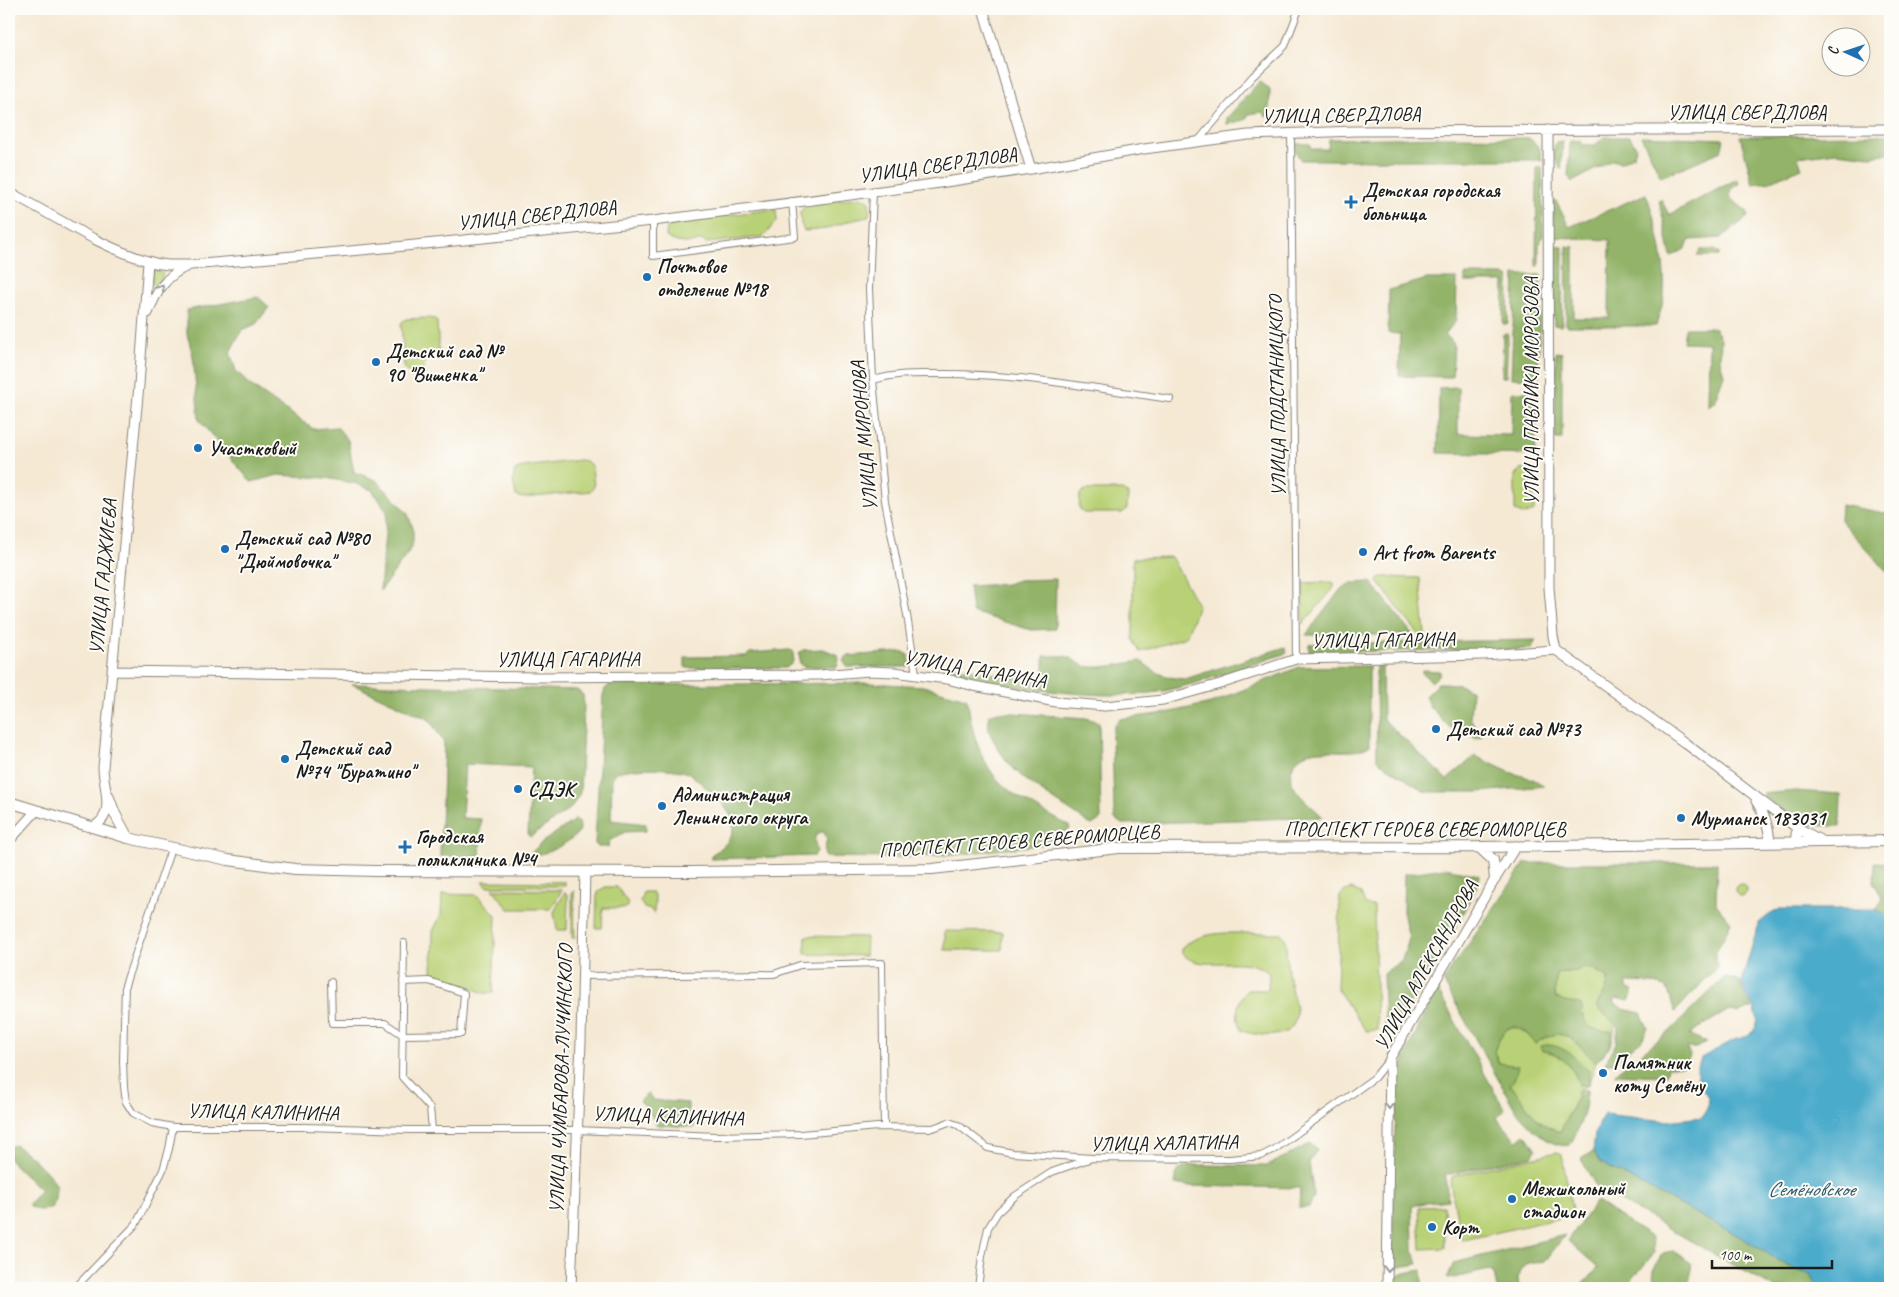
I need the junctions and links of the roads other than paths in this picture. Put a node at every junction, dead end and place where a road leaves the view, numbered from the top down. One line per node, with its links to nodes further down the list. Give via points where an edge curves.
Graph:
1 (983, 9): 7 (street)
2 (1299, 9): 6 (street, via 1285,46 1252,77)
3 (1548, 130): 4 (street, УЛИЦА СВЕРДЛОВА); 5 (street, УЛИЦА СВЕРДЛОВА); 17 (street, УЛИЦА ПАВЛИКА МОРОЗОВА, via 1549,588)
4 (1890, 130)
5 (1291, 132): 6 (street, УЛИЦА СВЕРДЛОВА); 18 (street, УЛИЦА ПОДСТАНИЦКОГО)
6 (1198, 141): 7 (street, УЛИЦА СВЕРДЛОВА)
7 (1031, 169): 9 (street, УЛИЦА СВЕРДЛОВА)
8 (9, 192): 12 (street, УЛИЦА СВЕРДЛОВА, via 114,248)
9 (874, 192): 10 (street, УЛИЦА СВЕРДЛОВА); 15 (street, УЛИЦА МИРОНОВА, via 869,289)
10 (792, 201): 11 (street, УЛИЦА СВЕРДЛОВА); 11 (street, via 795,237 653,256)
11 (653, 221): 13 (street, УЛИЦА СВЕРДЛОВА)
12 (148, 262): 13 (street, УЛИЦА СВЕРДЛОВА); 14 (street, УЛИЦА ГАДЖИЕВА)
13 (191, 264): 14 (street, УЛИЦА ГАДЖИЕВА, one-way to 13, via 167,278)
14 (144, 323): 19 (street, УЛИЦА ГАДЖИЕВА)
15 (873, 380): 16 (street, via 893,374 963,373); 20 (street, УЛИЦА МИРОНОВА, via 885,501)
16 (1170, 399)
17 (1556, 650): 18 (street, УЛИЦА ГАГАРИНА); 21 (street)
18 (1296, 659): 20 (street, УЛИЦА ГАГАРИНА, via 1163,700 1122,706 1056,702)
19 (112, 671): 20 (street, УЛИЦА ГАГАРИНА, via 540,677 869,671); 22 (street, УЛИЦА ГАДЖИЕВА, via 103,770)
20 (916, 674)
21 (1748, 791): 26 (street); 31 (street, via 1764,812)
22 (108, 796): 25 (street, УЛИЦА ГАДЖИЕВА, via 101,822); 27 (main road)
23 (9, 802): 24 (main road, ПРОСПЕКТ ГЕРОЕВ СЕВЕРОМОРЦЕВ)
24 (36, 810): 25 (main road, ПРОСПЕКТ ГЕРОЕВ СЕВЕРОМОРЦЕВ); 28 (street)
25 (92, 827): 27 (main road, ПРОСПЕКТ ГЕРОЕВ СЕВЕРОМОРЦЕВ)
26 (1797, 828): 29 (main road); 32 (main road)
27 (128, 838): 35 (main road, ПРОСПЕКТ ГЕРОЕВ СЕВЕРОМОРЦЕВ)
28 (9, 841)
29 (1822, 841): 30 (main road, ПРОСПЕКТ ГЕРОЕВ СЕВЕРОМОРЦЕВ); 32 (main road, ПРОСПЕКТ ГЕРОЕВ СЕВЕРОМОРЦЕВ)
30 (1890, 841)
31 (1770, 842): 32 (main road, ПРОСПЕКТ ГЕРОЕВ СЕВЕРОМОРЦЕВ); 33 (main road, ПРОСПЕКТ ГЕРОЕВ СЕВЕРОМОРЦЕВ)
32 (1796, 842)
33 (1516, 846): 34 (main road, ПРОСПЕКТ ГЕРОЕВ СЕВЕРОМОРЦЕВ); 37 (street, УЛИЦА АЛЕКСАНДРОВА)
34 (1479, 847): 36 (main road, ПРОСПЕКТ ГЕРОЕВ СЕВЕРОМОРЦЕВ, via 1119,848 932,869); 37 (main road, via 1493,860)
35 (171, 849): 36 (main road, ПРОСПЕКТ ГЕРОЕВ СЕВЕРОМОРЦЕВ, via 295,869); 44 (street, УЛИЦА КАЛИНИНА, via 125,985 123,1027 126,1102 133,1113 152,1123)
36 (585, 872): 39 (street, УЛИЦА ЧУМБАРОВА-ЛУЧИНСКОГО)
37 (1494, 879): 43 (street, УЛИЦА АЛЕКСАНДРОВА)
38 (404, 943): 41 (street)
39 (582, 976): 45 (street, via 774,974 800,965 882,963); 47 (street, УЛИЦА ЧУМБАРОВА-ЛУЧИНСКОГО)
40 (331, 982): 42 (street, via 332,1023 385,1023)
41 (403, 982): 42 (street); 42 (street, via 429,981 464,993 462,1034)
42 (402, 1035): 46 (street, via 402,1078 430,1108)
43 (1390, 1058): 48 (street, УЛИЦА ХАЛАТИНА, via 1374,1078 1261,1156 1230,1159); 52 (street, УЛИЦА АЛЕКСАНДРОВА, one-way to 52)
44 (173, 1127): 46 (street, УЛИЦА КАЛИНИНА); 50 (street, via 170,1149 157,1186 136,1224)
45 (884, 1127): 47 (street, УЛИЦА КАЛИНИНА, via 801,1134 716,1136); 48 (street, УЛИЦА КАЛИНИНА, via 933,1128 954,1123 988,1148 1013,1153)
46 (432, 1130): 47 (street, УЛИЦА КАЛИНИНА)
47 (577, 1130): 51 (street, УЛИЦА ЧУМБАРОВА-ЛУЧИНСКОГО)
48 (1092, 1158): 49 (street, УЛИЦА ХАЛАТИНА, via 1052,1172 1015,1196 998,1212 988,1228)
49 (978, 1287)
50 (75, 1288)
51 (571, 1288)
52 (1388, 1288)

